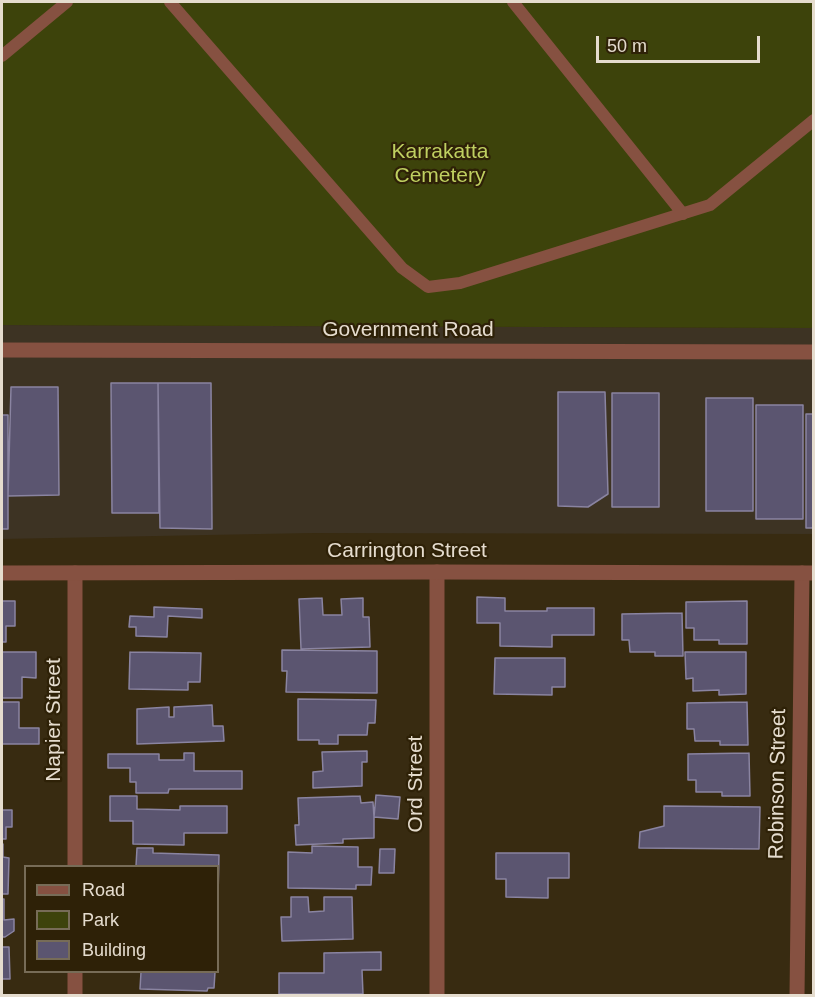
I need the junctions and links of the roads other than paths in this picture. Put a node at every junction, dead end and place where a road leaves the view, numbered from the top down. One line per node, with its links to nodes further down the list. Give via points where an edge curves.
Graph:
1 (67, 2): 4 (lane)
2 (170, 2): 6 (lane, via 402,268 428,287 460,283)
3 (513, 2): 6 (lane)
4 (2, 56)
5 (813, 120): 6 (lane, via 710,205)
6 (683, 214)
7 (2, 350): 8 (street, Government Road)
8 (813, 352)
9 (437, 572): 11 (street, Carrington Street); 12 (street, Carrington Street); 16 (street, Ord Street)
10 (2, 573): 11 (street, Carrington Street)
11 (75, 573): 13 (street, Napier Street)
12 (808, 573): 17 (street, Robinson Street)
13 (75, 865)
14 (75, 973): 15 (street)
15 (75, 996)
16 (437, 996)
17 (796, 996)

